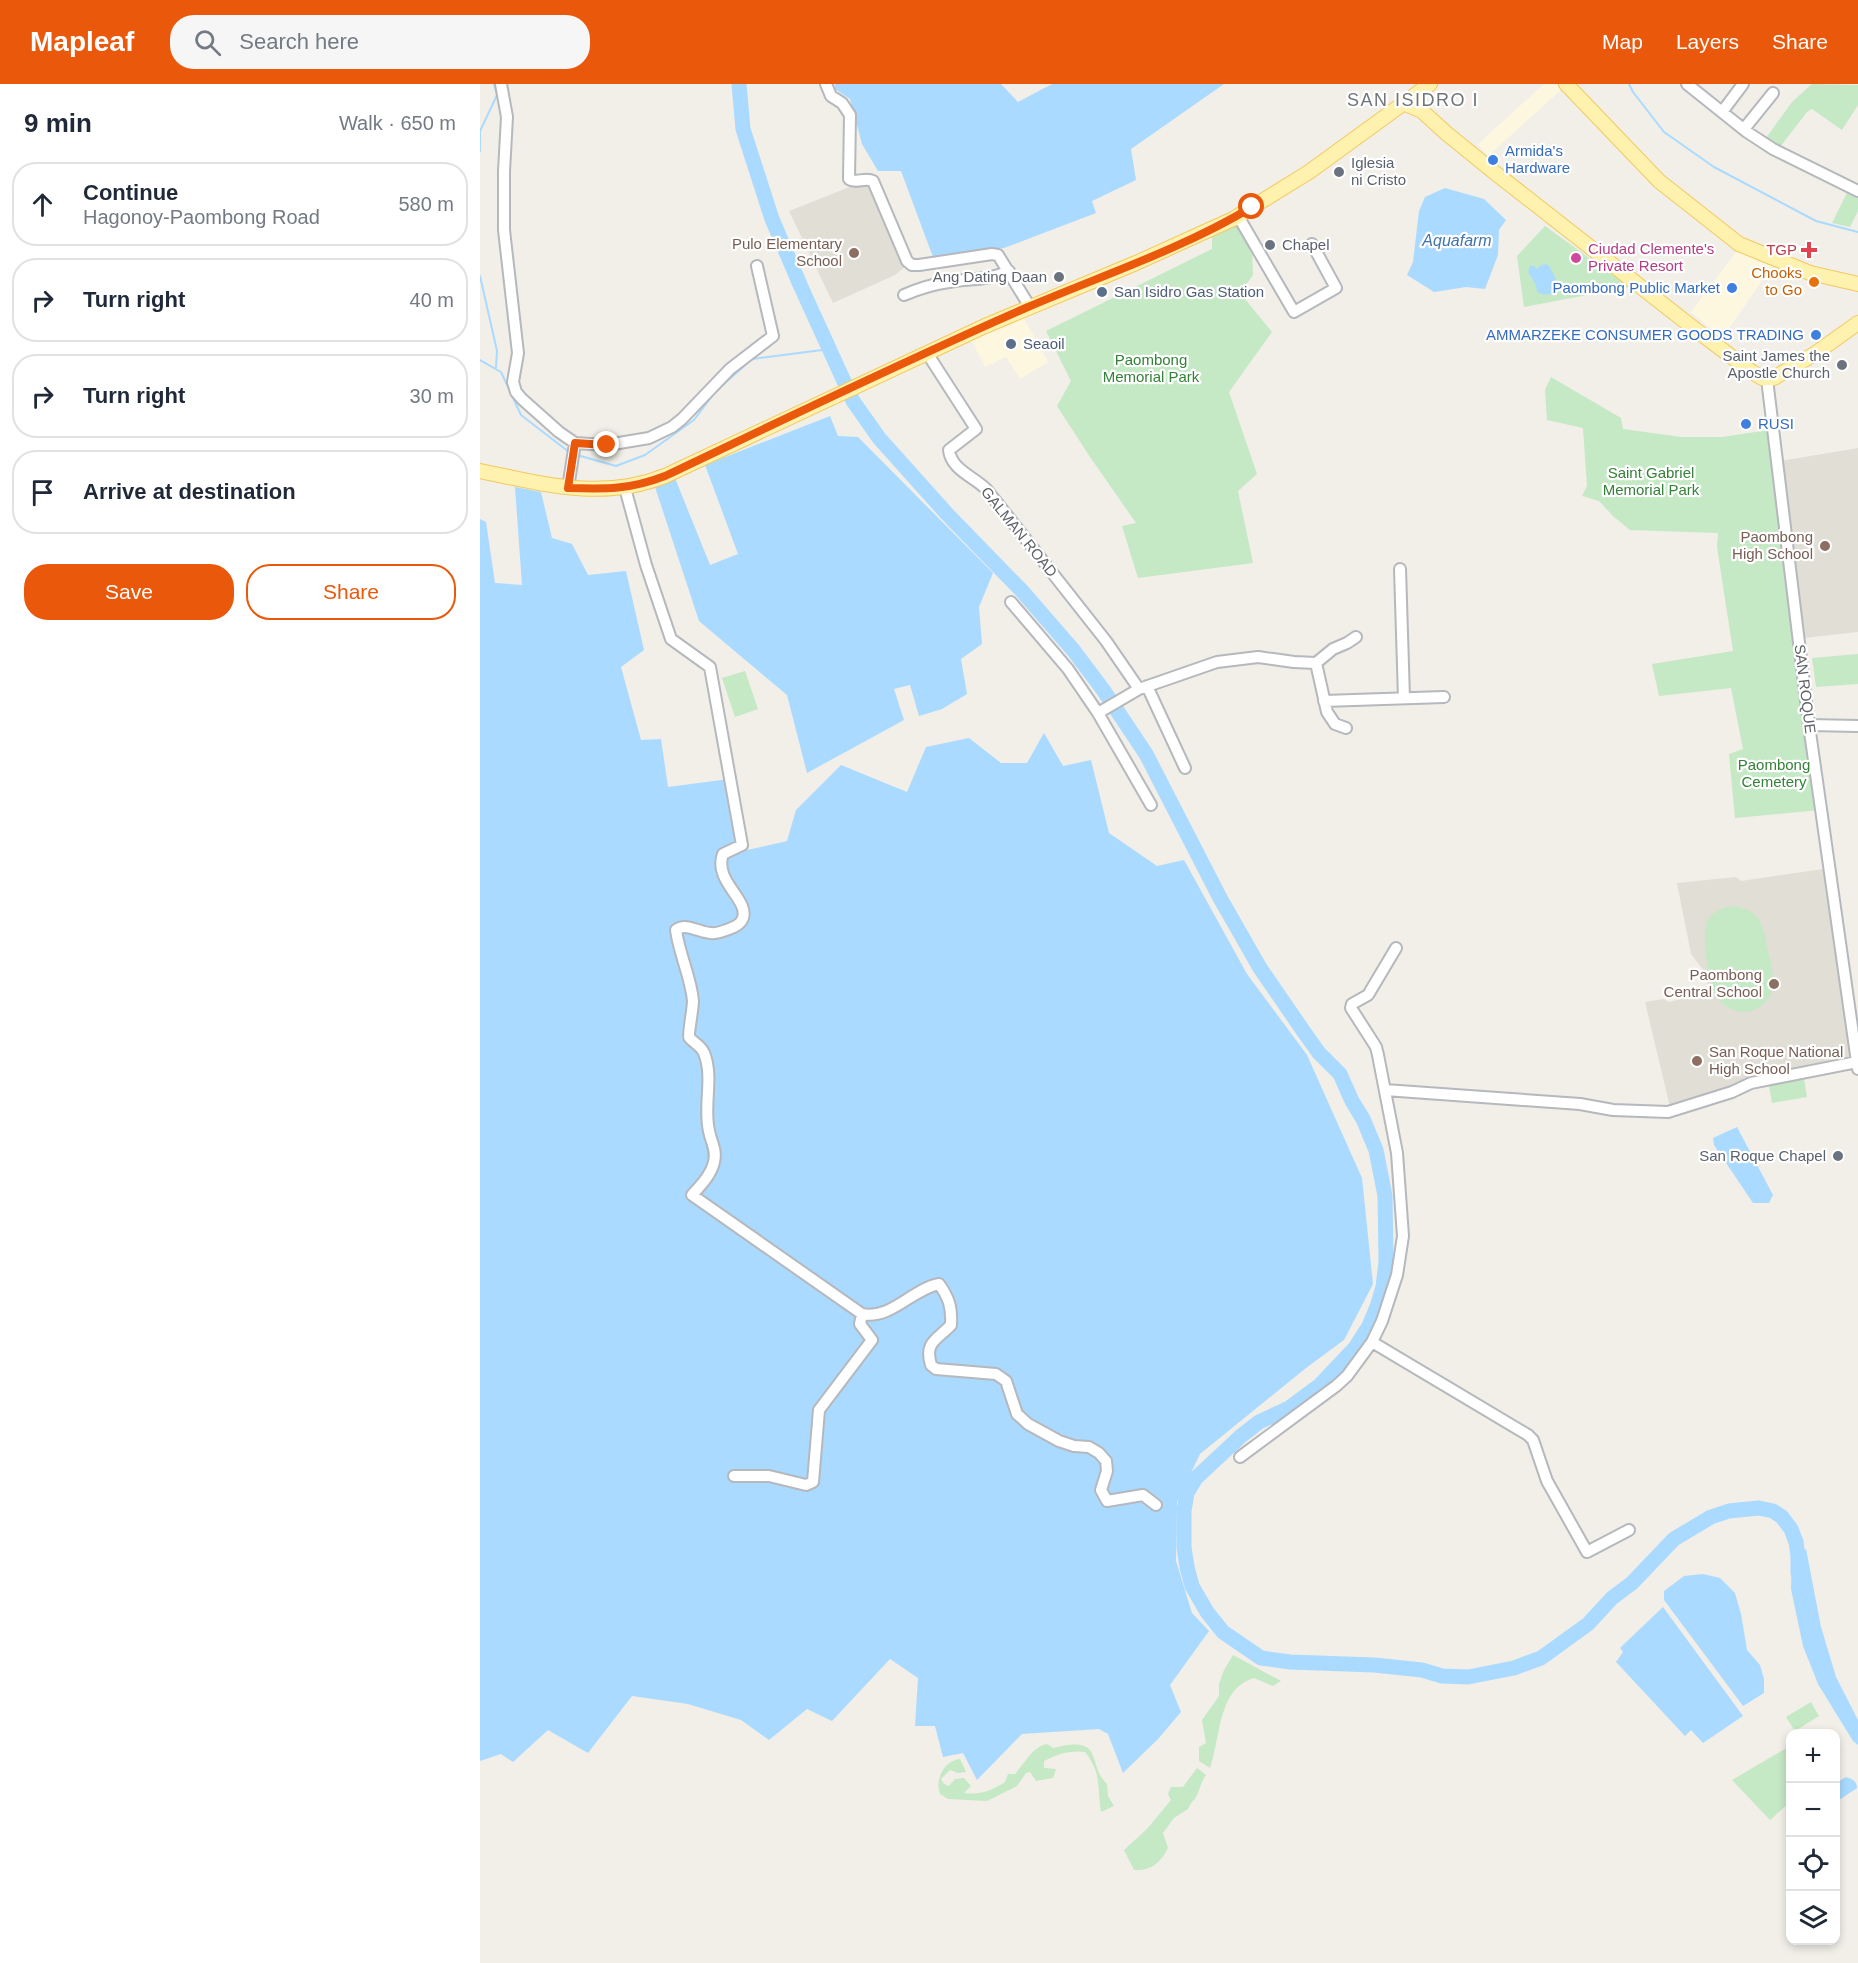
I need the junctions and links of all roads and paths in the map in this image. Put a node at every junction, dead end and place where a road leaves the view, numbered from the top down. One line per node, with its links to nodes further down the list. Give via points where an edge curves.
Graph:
1 (501, 84): 24 (street, via 507,124 504,230 518,353 513,382 522,399 559,432)
2 (826, 84): 17 (street, via 831,96 850,115 849,179 873,181 907,261 919,265 992,254 998,255)
3 (1430, 84): 7 (main road)
4 (1566, 84): 18 (main road, via 1659,181 1739,244 1810,273)
5 (1687, 84): 11 (street)
6 (1743, 84): 11 (street)
7 (1416, 93): 9 (main road); 10 (main road)
8 (1773, 93): 12 (street)
9 (1403, 103): 10 (main road); 14 (main road, via 1309,172)
10 (1422, 111): 23 (main road, via 1696,330)
11 (1722, 112): 12 (street)
12 (1744, 129): 13 (street, via 1773,149)
13 (1858, 191)
14 (1238, 216): 15 (street, via 1294,312 1336,288); 20 (main road)
15 (1312, 244)
16 (757, 267): 24 (street, via 772,338 730,369 672,427 649,438 594,445)
17 (1009, 271): 19 (street, via 995,278 948,282); 20 (street)
18 (1858, 284)
19 (904, 295)
20 (1030, 307): 22 (main road)
21 (1858, 323): 23 (main road, via 1790,369)
22 (927, 353): 27 (main road, via 665,476); 32 (street, GALMAN ROAD, via 976,429 949,450 950,456 961,471 987,490)
23 (1767, 379): 37 (street, SAN ROQUE)
24 (573, 452): 26 (street)
25 (480, 471): 26 (main road)
26 (568, 488): 27 (main road)
27 (625, 488): 45 (street, via 672,639 710,667 742,845 723,854 721,859 724,877 743,908 737,926 720,933 685,927 675,930 693,999 689,1037 700,1045 707,1061 707,1118 716,1154 712,1169 692,1195)
28 (1400, 569): 34 (street)
29 (1011, 602): 36 (street)
30 (1356, 637): 31 (street)
31 (1316, 663): 32 (street, via 1258,657 1217,662); 35 (street)
32 (1143, 688): 36 (street); 40 (street)
33 (1444, 697): 34 (street)
34 (1404, 698): 35 (street)
35 (1324, 701): 39 (street, via 1335,724)
36 (1102, 711): 41 (street)
37 (1809, 725): 38 (street); 43 (street, SAN ROQUE)
38 (1858, 726)
39 (1346, 728)
40 (1185, 768)
41 (1151, 805)
42 (1396, 948): 44 (street, via 1368,995 1351,1008 1376,1047)
43 (1857, 1066): 44 (street, via 1750,1083 1668,1112)
44 (1385, 1090): 46 (street, via 1397,1153 1403,1236 1395,1283)
45 (862, 1314): 48 (street, via 861,1328 872,1340 819,1410 813,1482 806,1485 769,1476); 49 (street, via 880,1315 926,1287 939,1284 950,1300 951,1325 930,1344 931,1365 936,1369 996,1374 1006,1381 1017,1414 1028,1424 1059,1441 1089,1447 1106,1461 1101,1490 1107,1501 1143,1495)
46 (1372, 1342): 47 (street, via 1336,1386); 50 (street, via 1528,1435 1547,1480 1587,1552)
47 (1240, 1456)
48 (734, 1476)
49 (1156, 1504)
50 (1629, 1530)

